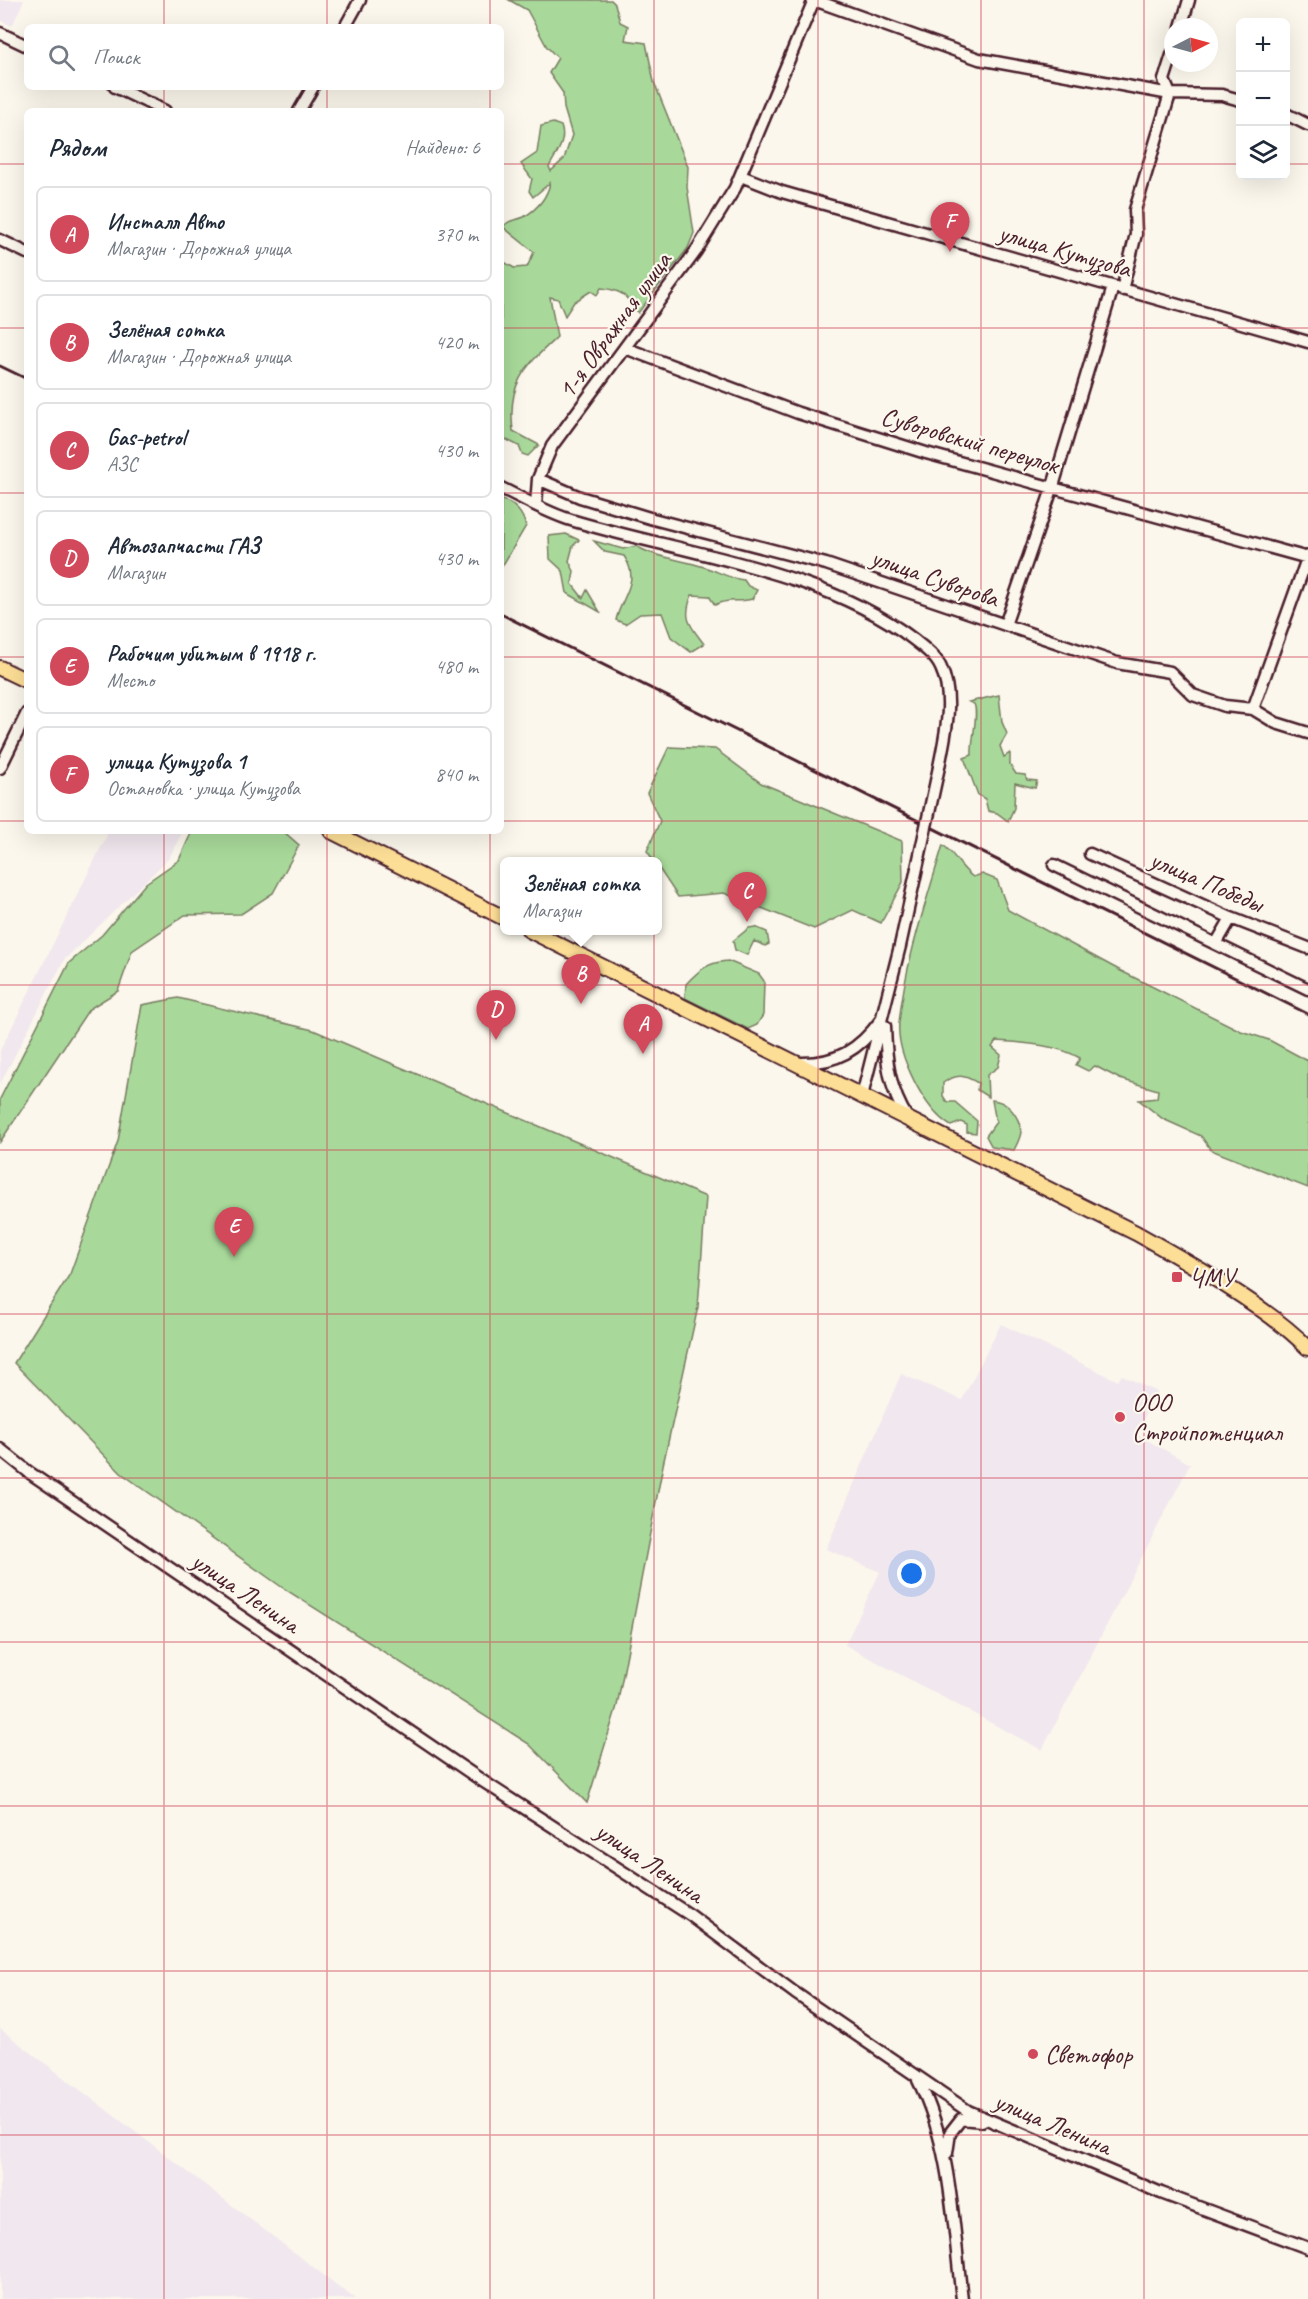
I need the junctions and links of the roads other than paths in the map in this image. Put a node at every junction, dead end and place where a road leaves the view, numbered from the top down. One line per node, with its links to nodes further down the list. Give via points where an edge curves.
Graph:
1 (360, 0): 5 (street)
2 (814, 0): 11 (street, via 979,59); 17 (street, 1-я Овражная улица)
3 (1189, 0): 4 (street)
4 (1184, 18)
5 (347, 24)
6 (0, 33): 7 (street)
7 (24, 45)
8 (1167, 72): 11 (street, via 1164,80)
9 (121, 90): 13 (street)
10 (311, 90): 14 (street)
11 (1170, 94): 12 (street); 20 (street, via 1136,210 1136,234)
12 (1236, 99)
13 (159, 108)
14 (301, 108)
15 (1290, 116): 16 (street)
16 (1308, 125)
17 (741, 176): 20 (street, улица Кутузова, via 782,192); 22 (street, 1-я Овражная улица, via 696,251)
18 (0, 240): 19 (street)
19 (24, 252)
20 (1118, 289): 21 (street, улица Кутузова); 24 (street)
21 (1308, 342)
22 (625, 348): 23 (street, 1-я Овражная улица, via 552,446); 24 (street, Суворовский переулок, via 798,412 926,453)
23 (537, 479): 26 (street, 1-я Овражная улица); 28 (street, улица Суворова, via 653,519 825,564)
24 (1053, 486): 27 (street, Суворовский переулок); 28 (street)
25 (504, 489): 26 (street)
26 (541, 506): 44 (street, bridge, via 568,519 774,573 841,599 902,630 941,667 948,690 946,726)
27 (1308, 557): 31 (street)
28 (1005, 625): 31 (street, улица Суворова, via 1117,663 1170,672 1193,695 1225,706)
29 (0, 668): 30 (main road)
30 (24, 680)
31 (1253, 709): 33 (street, улица Суворова, via 1276,723)
32 (24, 719): 34 (street)
33 (1308, 733)
34 (0, 768)
35 (337, 834): 38 (main road)
36 (1090, 854): 39 (street, улица Победы)
37 (1054, 865): 41 (street)
38 (500, 916)
39 (1232, 918): 41 (street); 42 (street, улица Победы)
40 (539, 935): 45 (main road)
41 (1216, 944): 43 (street)
42 (1308, 948)
43 (1308, 989)
44 (884, 1015): 45 (street, via 853,1051 817,1064); 46 (street); 47 (street, via 890,1083)
45 (793, 1063): 46 (main road)
46 (862, 1096): 47 (main road)
47 (909, 1120): 48 (main road, via 1169,1252 1253,1305)
48 (1308, 1348)
49 (0, 1449): 50 (street, улица Ленина, via 484,1782 690,1915)
50 (916, 2078): 51 (street, улица Ленина); 52 (street, via 931,2107)
51 (990, 2122): 52 (street, via 961,2119 950,2133); 53 (street, улица Ленина, via 1161,2193)
52 (946, 2166): 54 (street)
53 (1308, 2248)
54 (962, 2299)

